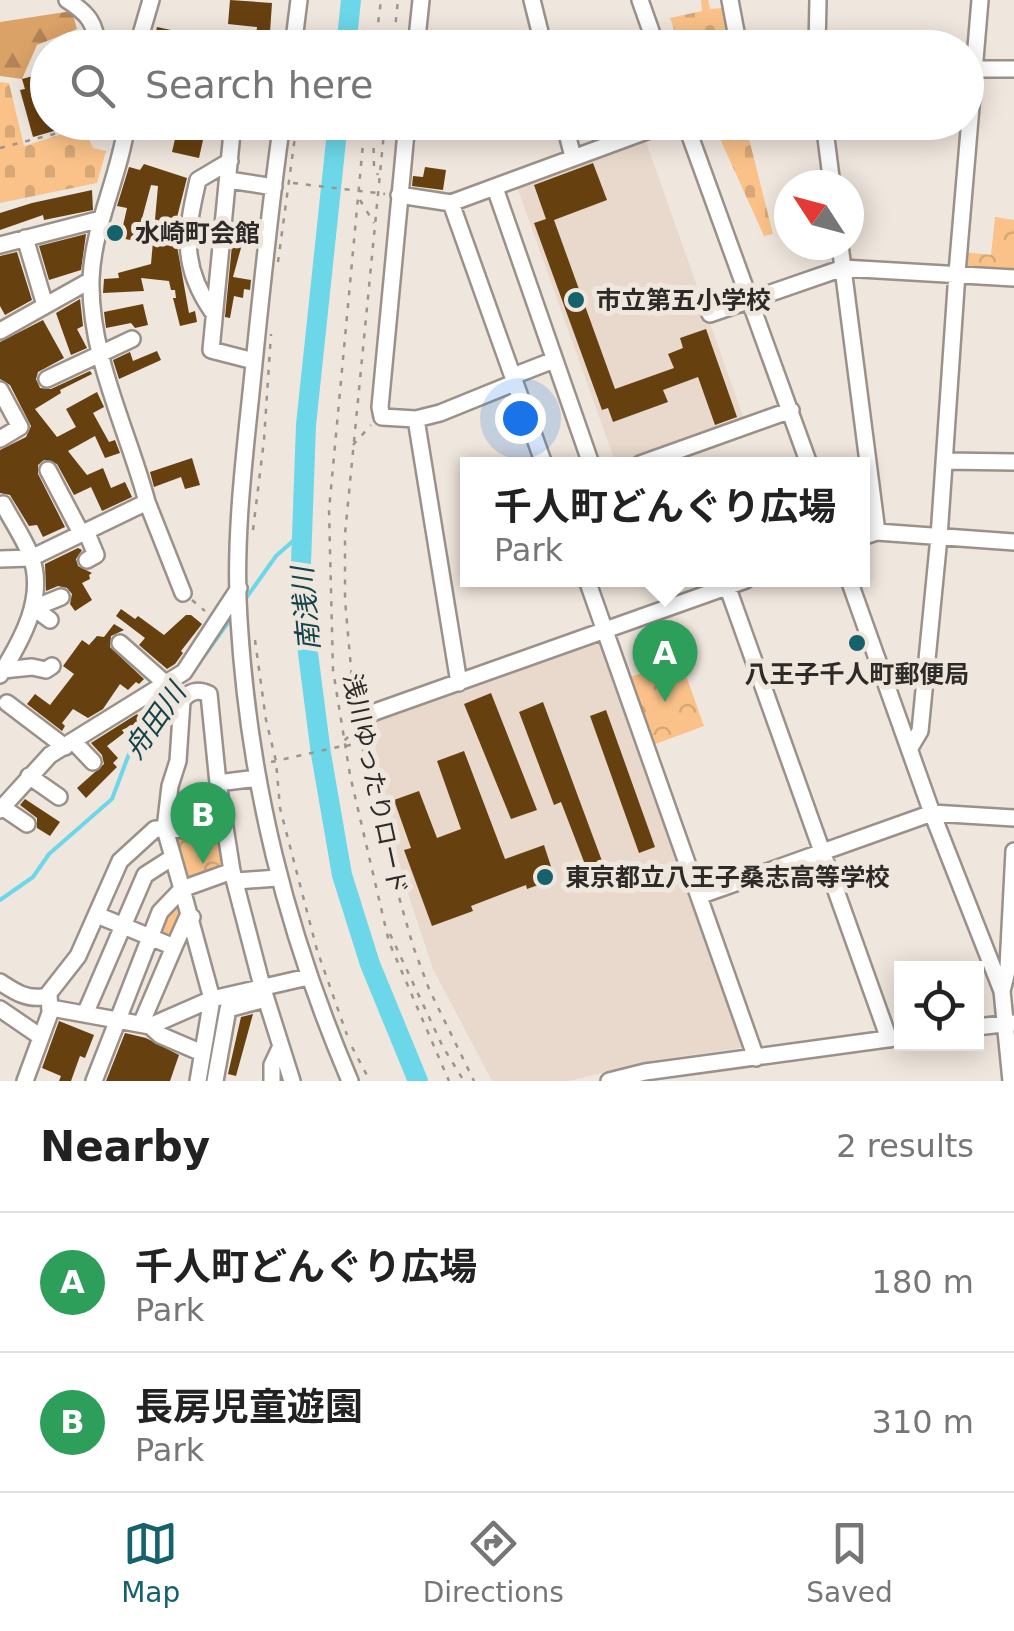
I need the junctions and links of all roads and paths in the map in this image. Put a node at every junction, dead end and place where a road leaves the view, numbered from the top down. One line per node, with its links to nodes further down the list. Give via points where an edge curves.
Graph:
1 (67, 0): 12 (street)
2 (151, 0): 13 (street)
3 (299, 0): 14 (street)
4 (382, 0): 15 (path)
5 (398, 0): 16 (path)
6 (421, 0): 17 (street)
7 (532, 0): 18 (street)
8 (640, 0): 19 (street)
9 (730, 0): 20 (street)
10 (818, 0): 21 (street)
11 (980, 0): 22 (street)
12 (96, 30)
13 (142, 30)
14 (295, 30)
15 (377, 30)
16 (395, 30)
17 (418, 30)
18 (540, 30)
19 (651, 30)
20 (736, 30)
21 (817, 30)
22 (976, 30)
23 (984, 69): 24 (street)
24 (1014, 69)
25 (31, 140): 39 (path)
26 (124, 140): 53 (street)
27 (232, 140): 41 (street)
28 (280, 140): 46 (street)
29 (296, 140): 45 (path)
30 (364, 140): 48 (path, 浅川ゆったりロード)
31 (373, 140): 43 (path)
32 (383, 140): 43 (path)
33 (405, 140): 50 (street)
34 (569, 140): 40 (street)
35 (621, 140): 40 (street)
36 (692, 140): 63 (street)
37 (826, 140): 42 (street)
38 (966, 140): 60 (street)
39 (0, 148)
40 (573, 157): 47 (street)
41 (230, 161): 44 (street); 65 (street, via 198,180 190,215 186,257)
42 (830, 170)
43 (379, 178): 49 (path)
44 (229, 180): 46 (street); 65 (street)
45 (292, 183): 48 (path); 59 (path)
46 (274, 188): 72 (street)
47 (495, 188): 52 (street); 71 (street)
48 (360, 191): 49 (path); 51 (path, 浅川ゆったりロード)
49 (378, 193): 50 (path); 54 (path)
50 (399, 195): 52 (street); 77 (street)
51 (359, 199): 54 (path); 120 (path, 浅川ゆったりロード, via 328,540 331,651)
52 (451, 203): 74 (street)
53 (102, 220): 55 (street); 62 (street)
54 (374, 223): 80 (path)
55 (25, 238): 56 (street); 64 (street)
56 (0, 245)
57 (842, 260): 58 (street)
58 (843, 268): 60 (street); 63 (street); 85 (street)
59 (274, 274)
60 (956, 274): 61 (street); 86 (street)
61 (1014, 278)
62 (91, 280): 64 (street); 70 (street)
63 (750, 299): 66 (street); 76 (street)
64 (45, 304): 68 (street)
65 (212, 311): 72 (street, via 210,350)
66 (710, 314)
67 (272, 321): 94 (path)
68 (0, 331)
69 (132, 339): 70 (street)
70 (100, 352): 73 (street); 89 (street)
71 (554, 360): 74 (street); 82 (street)
72 (254, 361): 104 (street)
73 (47, 379)
74 (513, 379): 78 (street); 81 (street)
75 (0, 390): 79 (street, via 20,426)
76 (790, 410): 83 (street); 84 (street)
77 (382, 417): 78 (street); 80 (path)
78 (416, 419): 115 (street)
79 (0, 439)
80 (352, 446): 117 (path, via 345,600 355,715)
81 (541, 457)
82 (589, 457)
83 (680, 457)
84 (807, 457)
85 (862, 457)
86 (944, 461): 87 (street); 93 (street)
87 (1014, 462)
88 (48, 470): 91 (street)
89 (147, 502): 91 (street); 103 (street)
90 (3, 504): 96 (street)
91 (84, 532): 96 (street); 98 (street, via 96,555)
92 (870, 534): 93 (street)
93 (939, 537): 95 (street); 121 (street, via 920,731)
94 (252, 538)
95 (1014, 542)
96 (31, 558): 97 (street); 106 (street)
97 (0, 559)
98 (87, 560)
99 (590, 587): 109 (street)
100 (716, 587): 109 (street)
101 (727, 587): 135 (street)
102 (852, 587): 121 (street)
103 (183, 593): 108 (path)
104 (239, 593): 108 (street); 125 (street)
105 (61, 597): 106 (street)
106 (34, 608): 107 (street); 112 (street)
107 (50, 620)
108 (216, 620): 114 (street, via 184,672)
109 (606, 631): 115 (street); 140 (street)
110 (254, 636): 122 (path)
111 (128, 644): 114 (street)
112 (3, 666): 113 (street)
113 (52, 666)
114 (165, 683): 119 (street)
115 (459, 683): 117 (street)
116 (7, 703): 119 (street)
117 (364, 720): 118 (path); 120 (path)
118 (361, 742): 120 (path); 175 (path, via 413,946)
119 (70, 744): 123 (street); 124 (street)
120 (343, 744): 122 (path); 144 (path, 浅川ゆったりロード)
121 (910, 748): 129 (street)
122 (276, 761): 172 (path, via 280,808 317,950)
123 (93, 762)
124 (30, 776): 127 (street); 128 (street)
125 (257, 778): 126 (street); 138 (street)
126 (218, 783): 132 (street, via 208,694 201,690 182,700); 133 (street)
127 (59, 797)
128 (1, 808): 131 (street)
129 (932, 814): 130 (street); 135 (street); 150 (street)
130 (1014, 818)
131 (27, 824)
132 (164, 828): 133 (street); 136 (street); 141 (street, via 120,861)
133 (225, 830): 137 (street)
134 (1014, 850): 150 (street)
135 (820, 851): 140 (street); 159 (street)
136 (173, 857): 139 (street); 143 (street, via 145,875)
137 (235, 876): 138 (street); 139 (street); 149 (street)
138 (277, 878): 147 (street)
139 (182, 889): 142 (street); 145 (street, via 160,912)
140 (699, 896): 164 (street)
141 (97, 915): 143 (street); 152 (street)
142 (192, 917): 146 (street); 151 (street)
143 (123, 926): 145 (street); 154 (street)
144 (386, 928): 173 (path, 浅川ゆったりロード); 174 (path)
145 (150, 936): 146 (street); 155 (street)
146 (174, 947): 157 (street)
147 (308, 977): 149 (street); 171 (street)
148 (0, 982): 152 (street)
149 (263, 989): 151 (street); 162 (street); 168 (street, via 258,1002 228,1009)
150 (1002, 991): 156 (street)
151 (212, 999): 157 (street); 163 (street)
152 (46, 1002): 154 (street); 160 (street)
153 (0, 1009): 160 (street)
154 (85, 1014): 155 (street)
155 (116, 1021): 157 (street); 166 (street)
156 (1010, 1023): 158 (street); 177 (street)
157 (146, 1025): 163 (street)
158 (984, 1026)
159 (894, 1036)
160 (41, 1037): 165 (street)
161 (894, 1038): 164 (street)
162 (281, 1046): 169 (street); 170 (street)
163 (202, 1053): 167 (street)
164 (756, 1058): 176 (street)
165 (28, 1080)
166 (94, 1081)
167 (198, 1081)
168 (215, 1081)
169 (272, 1081)
170 (292, 1081)
171 (350, 1081)
172 (370, 1081)
173 (449, 1081)
174 (464, 1081)
175 (474, 1081)
176 (608, 1081)
177 (1011, 1081)

